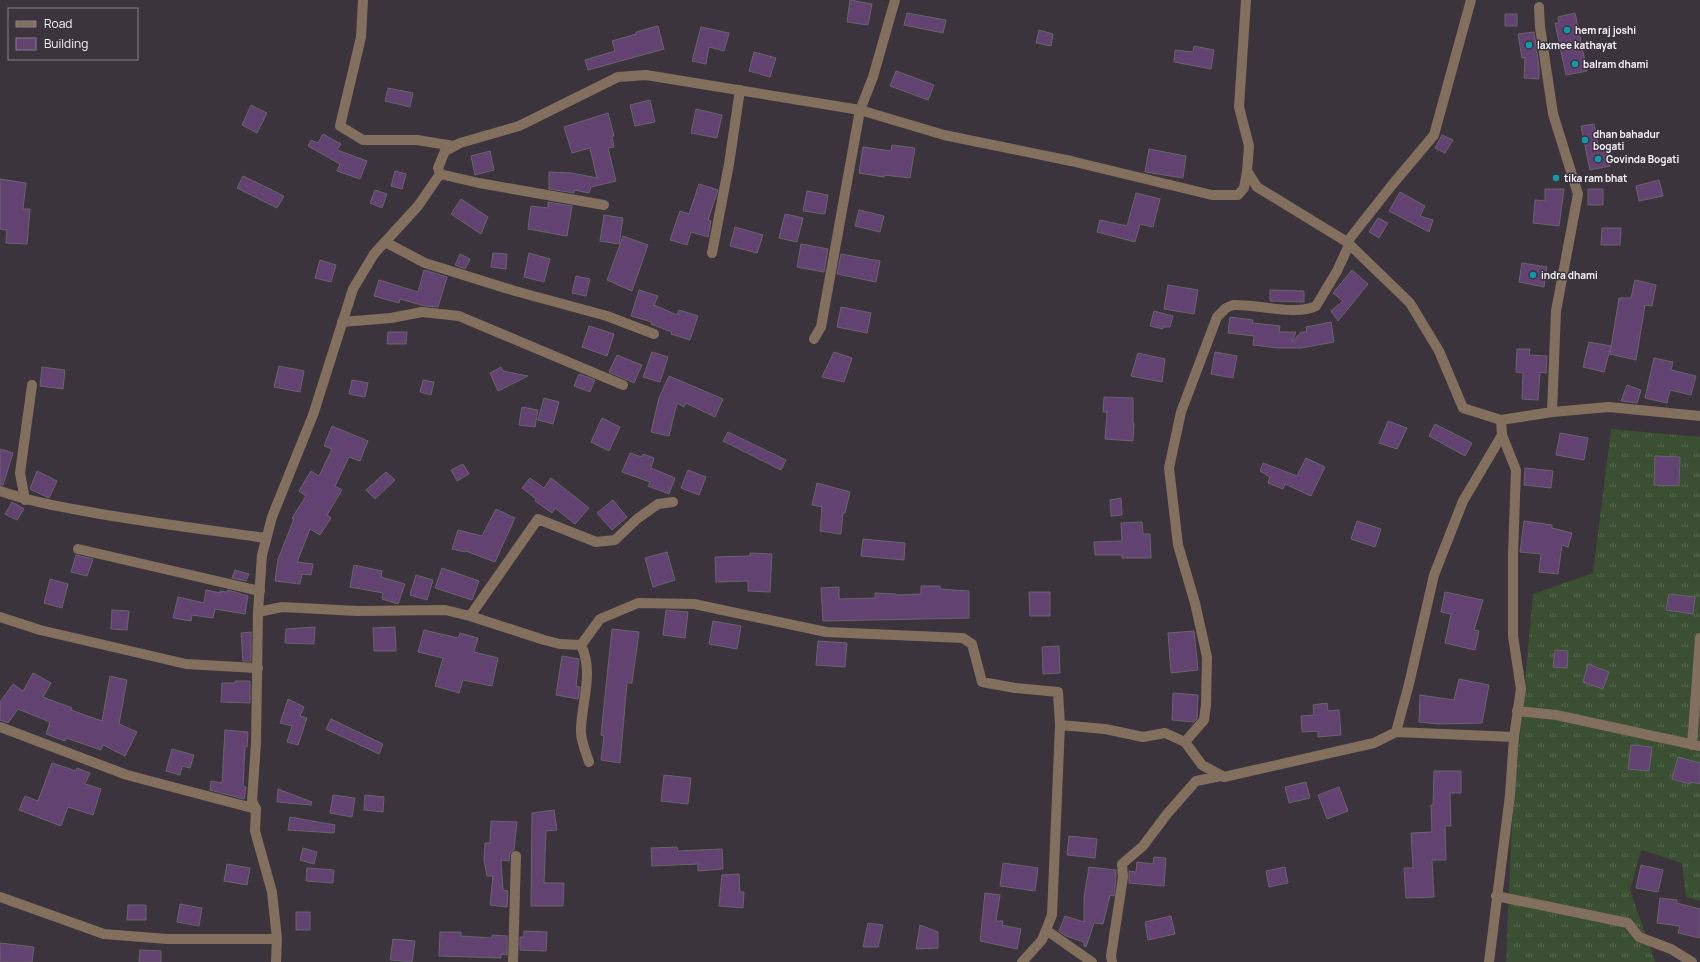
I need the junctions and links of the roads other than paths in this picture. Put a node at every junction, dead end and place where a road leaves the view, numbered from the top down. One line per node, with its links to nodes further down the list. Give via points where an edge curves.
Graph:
1 (363, 0): 8 (street, via 361,37 340,126 363,140 417,140)
2 (895, 0): 7 (street, via 873,77)
3 (1246, 0): 9 (street, via 1239,107 1249,146)
4 (1471, 0): 13 (street, via 1434,135 1392,185)
5 (1539, 7): 20 (street, via 1553,114 1578,194 1556,310)
6 (740, 90): 7 (street); 8 (street, via 646,75 618,77 518,126); 14 (street)
7 (860, 110): 9 (street, via 944,135 1212,195 1238,195 1244,188); 17 (street, via 821,327)
8 (454, 146): 10 (street, via 445,152 438,168)
9 (1247, 171): 13 (street, via 1257,187)
10 (440, 174): 11 (street); 12 (street, via 418,206)
11 (604, 205)
12 (385, 242): 15 (street, via 374,254 353,288); 16 (street, via 425,263 607,316)
13 (1348, 244): 22 (street, via 1410,303 1440,351 1463,408); 41 (street, via 1337,271 1316,306 1288,309 1233,305 1217,317 1181,412 1168,468 1178,545 1207,657 1204,720)
14 (712, 253)
15 (342, 322): 19 (street, via 391,318 422,312 459,316); 27 (street, via 313,415)
16 (654, 334)
17 (814, 339)
18 (32, 385): 25 (street, via 20,473)
19 (623, 385)
20 (1552, 412): 21 (street, via 1609,407); 22 (street)
21 (1700, 416)
22 (1501, 420): 23 (street)
23 (1502, 435): 36 (street, via 1516,470 1513,636 1521,689); 39 (street, via 1463,501 1434,575)
24 (0, 491): 25 (street)
25 (25, 500): 27 (street, via 119,517)
26 (673, 502): 31 (street, via 658,504 615,540 596,542 538,519)
27 (266, 538): 29 (street, via 262,555)
28 (78, 549): 29 (street)
29 (260, 591): 30 (street)
30 (258, 612): 31 (street, via 282,607 357,611 445,610); 35 (street)
31 (470, 616): 34 (street, via 544,640)
32 (0, 617): 35 (street, via 40,630 186,664)
33 (1700, 638): 42 (street)
34 (580, 645): 37 (street, via 600,619 638,603 694,604 826,632 962,638 972,644 982,682 1058,692); 43 (street, via 588,669 581,731)
35 (258, 668): 45 (street, via 252,801)
36 (1517, 711): 40 (street); 42 (street, via 1556,715)
37 (1060, 724): 41 (street, via 1105,729 1143,737 1165,733); 49 (street, via 1052,915)
38 (0, 727): 45 (street, via 127,775)
39 (1396, 732): 40 (street); 44 (street, via 1374,742 1224,778)
40 (1514, 737): 47 (street, via 1510,795)
41 (1185, 742): 44 (street, via 1202,765)
42 (1696, 745)
43 (589, 762)
44 (1221, 776): 55 (street, via 1196,781 1143,846 1122,864 1123,877)
45 (256, 809): 50 (street, via 255,831 272,892)
46 (516, 856): 52 (street)
47 (1496, 896): 56 (street); 57 (street, via 1628,923 1639,937 1671,949)
48 (0, 897): 50 (street, via 104,934 167,939)
49 (1046, 930): 53 (street, via 1042,940); 54 (street)
50 (277, 939): 51 (street)
51 (276, 962)
52 (513, 962)
53 (1022, 962)
54 (1092, 962)
55 (1112, 962)
56 (1489, 962)
57 (1692, 962)

